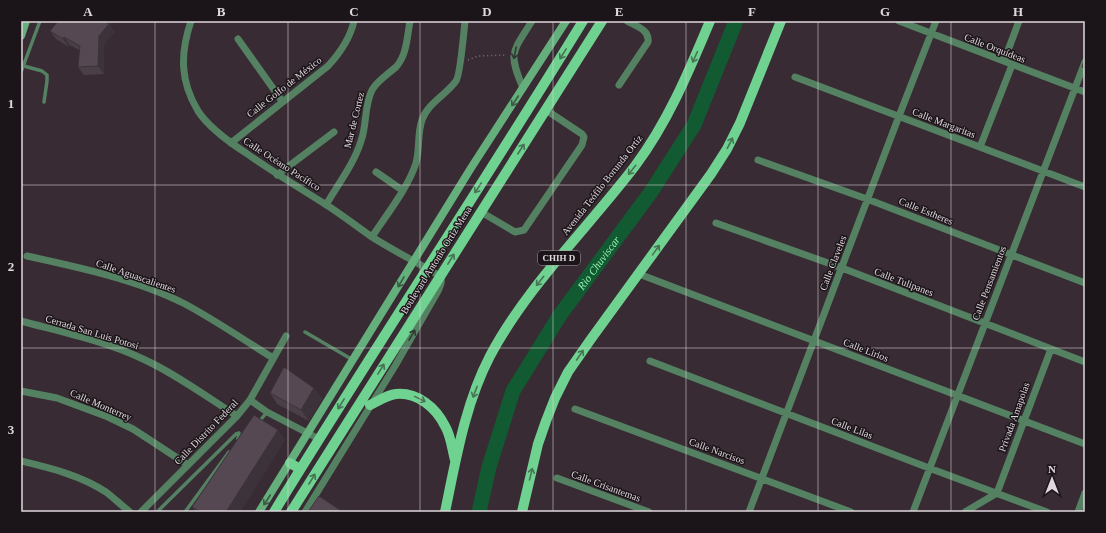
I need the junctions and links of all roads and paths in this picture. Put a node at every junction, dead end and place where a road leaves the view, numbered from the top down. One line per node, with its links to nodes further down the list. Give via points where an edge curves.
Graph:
1 (26, 21): 18 (street)
2 (40, 21): 25 (lane)
3 (191, 21): 37 (street, Calle Océano Pacífico, via 185,38 184,80 199,112)
4 (354, 21): 32 (street, Calle Golfo de México, via 348,40 328,66)
5 (410, 21): 46 (street, Mar de Cortez, via 403,58 372,90 362,140 356,155)
6 (465, 21): 23 (street)
7 (532, 21): 20 (street, one-way to 20)
8 (566, 21): 29 (street, Boulevard Antonio Ortiz Mena)
9 (583, 21): 53 (main road, Boulevard Antonio Ortiz Mena, one-way to 53)
10 (602, 21): 34 (main road, Boulevard Antonio Ortiz Mena)
11 (627, 21): 28 (street, via 648,34 648,42)
12 (710, 21): 85 (main road, Avenida Teófilo Borunda Ortíz / CHIH D, one-way to 85, via 660,130 635,166 523,302 493,351 471,403)
13 (781, 21): 55 (main road, one-way to 13, via 727,149 754,92)
14 (899, 21): 17 (street, Calle Orquídeas)
15 (936, 21): 17 (street, Calle Claveles)
16 (1019, 21): 21 (street)
17 (932, 34): 21 (street, Calle Orquídeas); 35 (street, Calle Claveles)
18 (21, 36)
19 (238, 39): 32 (street)
20 (513, 55): 23 (path, via 478,56); 29 (street)
21 (1004, 61): 24 (street, Calle Orquídeas)
22 (1085, 62): 30 (street, Calle Pensamientos)
23 (460, 63): 44 (street, via 457,80 422,119 416,162)
24 (1012, 65): 30 (street, Calle Orquídeas); 38 (street)
25 (24, 66): 26 (lane); 33 (lane, via 47,75)
26 (21, 72)
27 (795, 77): 35 (street, Calle Margaritas)
28 (619, 85)
29 (523, 88): 52 (street, Boulevard Antonio Ortiz Mena, one-way to 52)
30 (1075, 88): 31 (street, Calle Orquídeas); 40 (street, Calle Pensamientos)
31 (1085, 92)
32 (282, 101): 37 (street, Calle Golfo de México)
33 (44, 102)
34 (546, 110): 47 (main road, Boulevard Antonio Ortiz Mena, one-way to 34); 47 (street, via 582,134 582,145 524,230 515,232)
35 (899, 116): 38 (street, Calle Margaritas); 45 (street, Calle Claveles)
36 (334, 132): 42 (street)
37 (231, 143): 42 (street, Calle Océano Pacífico)
38 (980, 147): 40 (street, Calle Margaritas)
39 (758, 160): 45 (street, Calle Estheres)
40 (1043, 171): 43 (street, Calle Margaritas); 51 (street, Calle Pensamientos)
41 (376, 172): 44 (street)
42 (277, 175): 46 (street, Calle Océano Pacífico)
43 (1085, 187)
44 (402, 190): 49 (street)
45 (867, 199): 51 (street, Calle Estheres); 54 (street, Calle Claveles)
46 (326, 205): 49 (street, Calle Océano Pacífico)
47 (481, 212): 56 (main road, Boulevard Antonio Ortiz Mena, one-way to 47)
48 (716, 223): 54 (street, Calle Tulipanes)
49 (372, 236): 52 (street, Calle Océano Pacífico)
50 (27, 256): 64 (street, Calle Aguascalientes, via 79,268 157,292 185,304)
51 (1010, 256): 57 (street, Calle Estheres); 59 (street, Calle Pensamientos)
52 (414, 261): 53 (street, Calle Océano Pacífico); 65 (street, Boulevard Antonio Ortiz Mena, one-way to 65)
53 (426, 268): 56 (street, Calle Océano Pacífico); 79 (main road, Boulevard Antonio Ortiz Mena, one-way to 79)
54 (842, 268): 59 (street, Calle Tulipanes); 62 (street, Calle Claveles)
55 (639, 274): 62 (street, Calle Lirios); 102 (main road, one-way to 55, via 538,444 555,398 568,372)
56 (440, 276): 71 (street, one-way to 56, via 435,296 441,284); 99 (main road, Boulevard Antonio Ortiz Mena, one-way to 56)
57 (1085, 283)
58 (21, 321): 75 (street, Cerrada San Luis Potosí, via 109,346 144,359)
59 (984, 324): 63 (street, Calle Tulipanes); 69 (street, Calle Pensamientos)
60 (305, 332): 65 (lane)
61 (286, 336): 64 (street, Calle Distrito Federal)
62 (814, 340): 69 (street, Calle Lirios); 74 (street, Calle Claveles)
63 (1050, 349): 67 (street, Calle Tulipanes); 76 (street, Privada Amapolas)
64 (273, 358): 70 (street, Calle Distrito Federal)
65 (354, 360): 78 (street, Boulevard Antonio Ortiz Mena)
66 (650, 361): 74 (street, Calle Lilas)
67 (1085, 362)
68 (21, 391): 86 (street, Calle Monterrey, via 57,398 108,417 133,429)
69 (957, 395): 76 (street, Calle Lirios); 87 (street, Calle Pensamientos)
70 (250, 400): 73 (street); 75 (street, Calle Distrito Federal)
71 (370, 405): 85 (main road, one-way to 85, via 395,394 410,394 425,401 446,427); 100 (street)
72 (575, 409): 90 (street, Calle Narcisos)
73 (267, 412): 77 (lane); 78 (street)
74 (786, 413): 87 (street, Calle Lilas); 90 (street, Calle Claveles)
75 (237, 416): 86 (street, Calle Distrito Federal)
76 (1024, 421): 81 (street, Calle Lirios); 91 (street, Privada Amapolas)
77 (254, 429)
78 (309, 433): 79 (street); 84 (street, Boulevard Antonio Ortiz Mena)
79 (318, 439): 88 (main road, Boulevard Antonio Ortiz Mena)
80 (236, 441): 95 (lane, via 239,433)
81 (1085, 444)
82 (233, 446): 96 (lane)
83 (21, 462): 93 (street, via 51,468 78,478 105,492)
84 (290, 463): 88 (main road); 97 (street, Boulevard Antonio Ortiz Mena, one-way to 97)
85 (455, 464): 101 (main road, Avenida Teófilo Borunda Ortíz / CHIH D)
86 (188, 466): 94 (street, Calle Distrito Federal)
87 (929, 468): 91 (street, Calle Lilas); 106 (street, Calle Pensamientos)
88 (300, 469): 98 (main road, Boulevard Antonio Ortiz Mena)
89 (557, 478): 103 (street, Calle Crisantemas)
90 (762, 478): 104 (street, Calle Claveles); 105 (street, Calle Narcisos)
91 (997, 493): 107 (street); 108 (street, Calle Lilas)
92 (1085, 495): 109 (street)
93 (130, 512)
94 (141, 512)
95 (157, 512)
96 (185, 512)
97 (259, 512)
98 (274, 512)
99 (291, 512)
100 (305, 512)
101 (445, 512)
102 (522, 512)
103 (649, 512)
104 (749, 512)
105 (851, 512)
106 (913, 512)
107 (965, 512)
108 (1047, 512)
109 (1078, 512)

